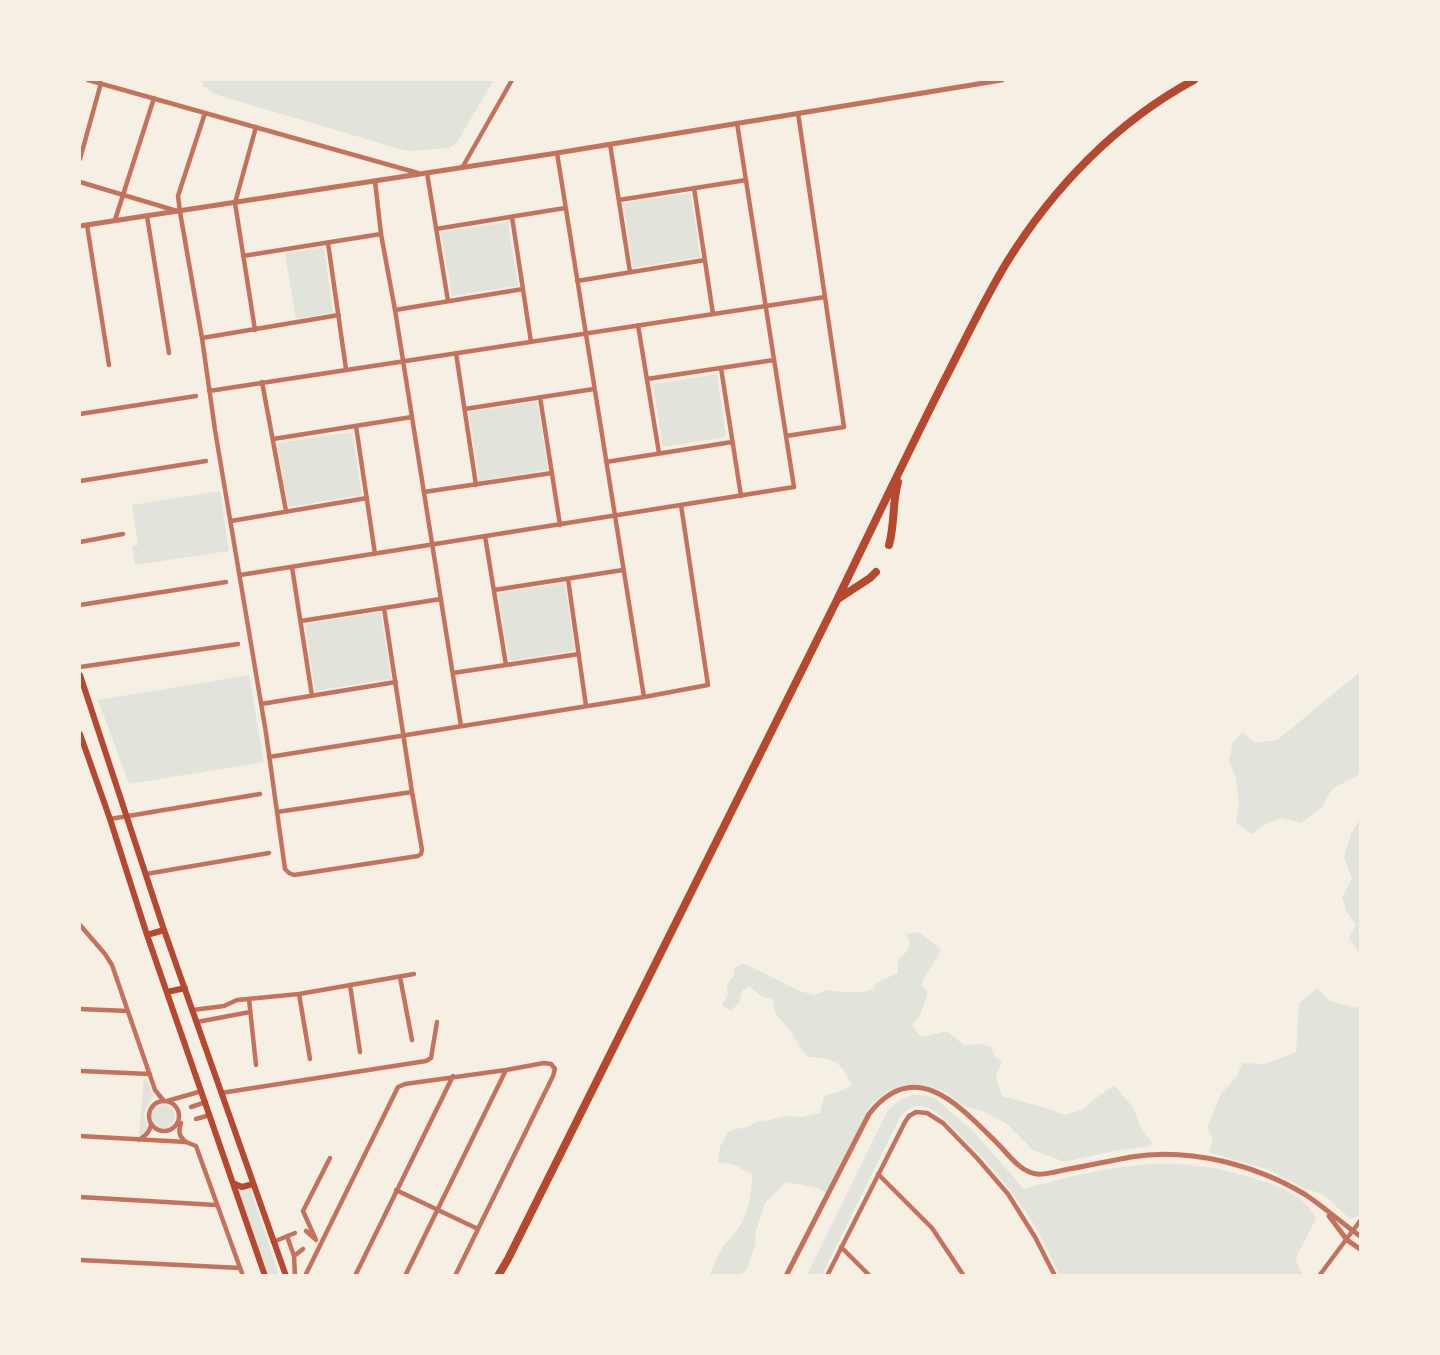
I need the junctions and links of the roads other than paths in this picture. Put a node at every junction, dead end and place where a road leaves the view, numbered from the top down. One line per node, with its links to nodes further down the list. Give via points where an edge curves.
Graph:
1 (88, 80): 5 (street)
2 (512, 80): 14 (street)
3 (1002, 80): 8 (street)
4 (1194, 80): 71 (highway, via 1113,136 1047,205 986,298)
5 (101, 83): 6 (street); 13 (street)
6 (154, 98): 7 (street); 21 (street)
7 (205, 113): 10 (street); 25 (street, via 178,196)
8 (798, 113): 9 (street); 39 (street)
9 (737, 123): 11 (street); 17 (street)
10 (256, 127): 16 (street); 23 (street)
11 (610, 144): 12 (street); 22 (street)
12 (556, 153): 14 (street); 24 (street)
13 (80, 159)
14 (462, 168): 15 (street)
15 (428, 173): 16 (street); 31 (street)
16 (420, 174): 18 (street)
17 (746, 180): 20 (street); 41 (street)
18 (375, 181): 23 (street); 32 (street)
19 (80, 182): 21 (street)
20 (694, 188): 22 (street); 35 (street)
21 (123, 195): 25 (street); 28 (street)
22 (619, 200): 36 (street)
23 (235, 203): 25 (street); 34 (street)
24 (566, 208): 27 (street); 37 (street)
25 (180, 212): 26 (street); 48 (street)
26 (147, 216): 28 (street); 50 (street)
27 (512, 217): 31 (street); 38 (street)
28 (115, 220): 29 (street)
29 (87, 225): 30 (street); 54 (street)
30 (80, 226)
31 (436, 229): 40 (street)
32 (381, 234): 33 (street); 42 (street)
33 (328, 243): 34 (street); 44 (street)
34 (243, 256): 46 (street)
35 (705, 260): 36 (street); 43 (street)
36 (630, 272): 37 (street)
37 (577, 281): 47 (street)
38 (523, 289): 40 (street); 49 (street)
39 (825, 297): 41 (street); 67 (street, via 844,427)
40 (448, 301): 42 (street)
41 (766, 306): 43 (street); 52 (street)
42 (395, 310): 53 (street)
43 (712, 314): 45 (street)
44 (339, 315): 46 (street); 56 (street)
45 (638, 325): 47 (street); 57 (street)
46 (255, 330): 48 (street)
47 (585, 333): 49 (street); 59 (street)
48 (202, 338): 60 (street)
49 (531, 342): 51 (street)
50 (169, 353)
51 (456, 353): 53 (street); 63 (street)
52 (774, 360): 55 (street); 67 (street)
53 (403, 361): 56 (street); 65 (street)
54 (109, 365)
55 (721, 368): 57 (street); 69 (street)
56 (346, 369): 58 (street)
57 (647, 379): 70 (street)
58 (262, 382): 60 (street); 68 (street)
59 (594, 389): 62 (street); 73 (street)
60 (209, 391): 83 (street)
61 (196, 396): 64 (street)
62 (540, 397): 63 (street); 74 (street)
63 (465, 409): 76 (street)
64 (80, 414)
65 (412, 417): 66 (street); 77 (street)
66 (356, 426): 68 (street); 79 (street)
67 (786, 436): 78 (street, via 794,487)
68 (273, 439): 81 (street)
69 (732, 442): 70 (street); 78 (street)
70 (659, 453): 73 (street)
71 (903, 460): 89 (highway, via 894,495); 99 (highway)
72 (206, 461): 75 (street)
73 (606, 462): 82 (street)
74 (552, 473): 76 (street); 84 (street)
75 (80, 481)
76 (476, 485): 77 (street)
77 (424, 492): 88 (street)
78 (741, 496): 80 (street)
79 (367, 498): 81 (street); 90 (street)
80 (681, 505): 82 (street); 111 (street, via 708,685)
81 (286, 512): 83 (street)
82 (615, 516): 84 (street); 92 (street)
83 (231, 520): 94 (street)
84 (560, 525): 86 (street)
85 (123, 534): 87 (street)
86 (485, 536): 88 (street); 97 (street)
87 (80, 542)
88 (432, 545): 90 (street); 98 (street)
89 (889, 545)
90 (375, 554): 91 (street)
91 (292, 567): 94 (street); 102 (street)
92 (623, 570): 95 (street); 111 (street)
93 (876, 572): 99 (highway)
94 (240, 575): 112 (street)
95 (568, 579): 97 (street); 104 (street)
96 (225, 582): 100 (street)
97 (494, 590): 105 (street)
98 (441, 599): 101 (street); 107 (street)
99 (837, 600): 201 (highway)
100 (80, 605)
101 (384, 608): 102 (street); 109 (street)
102 (300, 621): 110 (street)
103 (238, 644): 106 (street)
104 (579, 654): 105 (street); 113 (street)
105 (506, 665): 107 (street)
106 (80, 667)
107 (453, 673): 114 (street)
108 (80, 675): 121 (main road)
109 (396, 682): 110 (street); 116 (street)
110 (312, 696): 112 (street)
111 (644, 697): 113 (street)
112 (261, 704): 117 (street)
113 (586, 706): 114 (street)
114 (461, 726): 116 (street)
115 (80, 734): 122 (main road)
116 (404, 735): 117 (street); 118 (street)
117 (269, 757): 120 (street)
118 (412, 792): 120 (street); 120 (street, via 421,854 294,875 285,869)
119 (260, 794): 121 (street)
120 (277, 812)
121 (126, 816): 122 (street); 124 (main road)
122 (110, 819): 127 (main road)
123 (269, 853): 124 (street)
124 (146, 873): 126 (main road)
125 (80, 925): 137 (street, via 112,965)
126 (164, 930): 127 (main road); 131 (main road)
127 (147, 935): 132 (main road)
128 (414, 974): 129 (street)
129 (400, 977): 130 (street); 141 (street)
130 (350, 986): 133 (street); 142 (street)
131 (185, 988): 132 (main road); 136 (main road)
132 (167, 992): 150 (main road)
133 (299, 994): 134 (street); 143 (street)
134 (249, 999): 136 (street); 138 (street)
135 (80, 1009): 137 (street)
136 (192, 1010): 139 (main road)
137 (128, 1011): 147 (street)
138 (250, 1012): 139 (street); 144 (street)
139 (197, 1022): 151 (main road)
140 (437, 1022): 151 (street, via 431,1058 426,1061)
141 (412, 1040)
142 (360, 1052)
143 (310, 1059)
144 (256, 1065)
145 (506, 1070): 148 (street); 175 (street); 177 (street, via 544,1063 555,1069)
146 (80, 1071): 147 (street)
147 (150, 1074): 149 (street)
148 (453, 1076): 171 (street); 182 (street, via 398,1086)
149 (155, 1090): 152 (street); 154 (street)
150 (202, 1091): 152 (street); 153 (main road)
151 (221, 1094): 170 (main road)
152 (165, 1102): 154 (street); 159 (street, via 180,1110)
153 (206, 1102): 155 (street); 156 (main road)
154 (153, 1106): 160 (street, via 149,1114)
155 (191, 1107)
156 (210, 1115): 157 (street); 169 (main road)
157 (196, 1119)
158 (187, 1122): 159 (street)
159 (178, 1124): 161 (street); 166 (street, via 180,1137)
160 (153, 1126): 161 (street); 163 (street); 164 (street)
161 (169, 1130): 165 (street)
162 (80, 1136): 163 (street)
163 (139, 1140): 164 (street)
164 (154, 1141): 165 (street)
165 (171, 1142): 166 (street)
166 (186, 1142): 173 (street, via 196,1146)
167 (330, 1158): 186 (street, via 303,1211)
168 (878, 1174): 187 (street); 205 (street, via 932,1228); 206 (street, via 904,1122 916,1112 927,1113 943,1123 1008,1194)
169 (233, 1182): 170 (main road, via 242,1187); 194 (main road)
170 (253, 1184): 185 (main road)
171 (396, 1190): 175 (street); 198 (street)
172 (80, 1197): 173 (street)
173 (216, 1205): 192 (street)
174 (1325, 1209): 179 (street); 184 (street); 202 (street, via 1258,1172 1202,1157 1134,1156 1037,1174 1013,1161 942,1095 910,1086 894,1091 869,1114)
175 (437, 1210): 177 (street); 199 (street)
176 (1360, 1221): 179 (street)
177 (478, 1229): 200 (street)
178 (306, 1231): 186 (street)
179 (1353, 1231): 183 (street); 184 (street)
180 (295, 1233): 181 (street)
181 (286, 1236): 185 (street); 190 (street)
182 (324, 1236): 186 (street); 197 (street)
183 (1360, 1236)
184 (1347, 1240): 189 (street); 207 (street)
185 (273, 1242): 195 (main road)
186 (314, 1242)
187 (842, 1247): 203 (street); 204 (street)
188 (303, 1249): 190 (street)
189 (1360, 1249)
190 (294, 1256): 196 (street)
191 (80, 1260): 192 (street)
192 (240, 1268): 193 (street)
193 (243, 1275)
194 (265, 1275)
195 (285, 1275)
196 (295, 1275)
197 (306, 1275)
198 (355, 1275)
199 (405, 1275)
200 (455, 1275)
201 (500, 1275)
202 (786, 1275)
203 (828, 1275)
204 (870, 1275)
205 (964, 1275)
206 (1055, 1275)
207 (1319, 1275)

